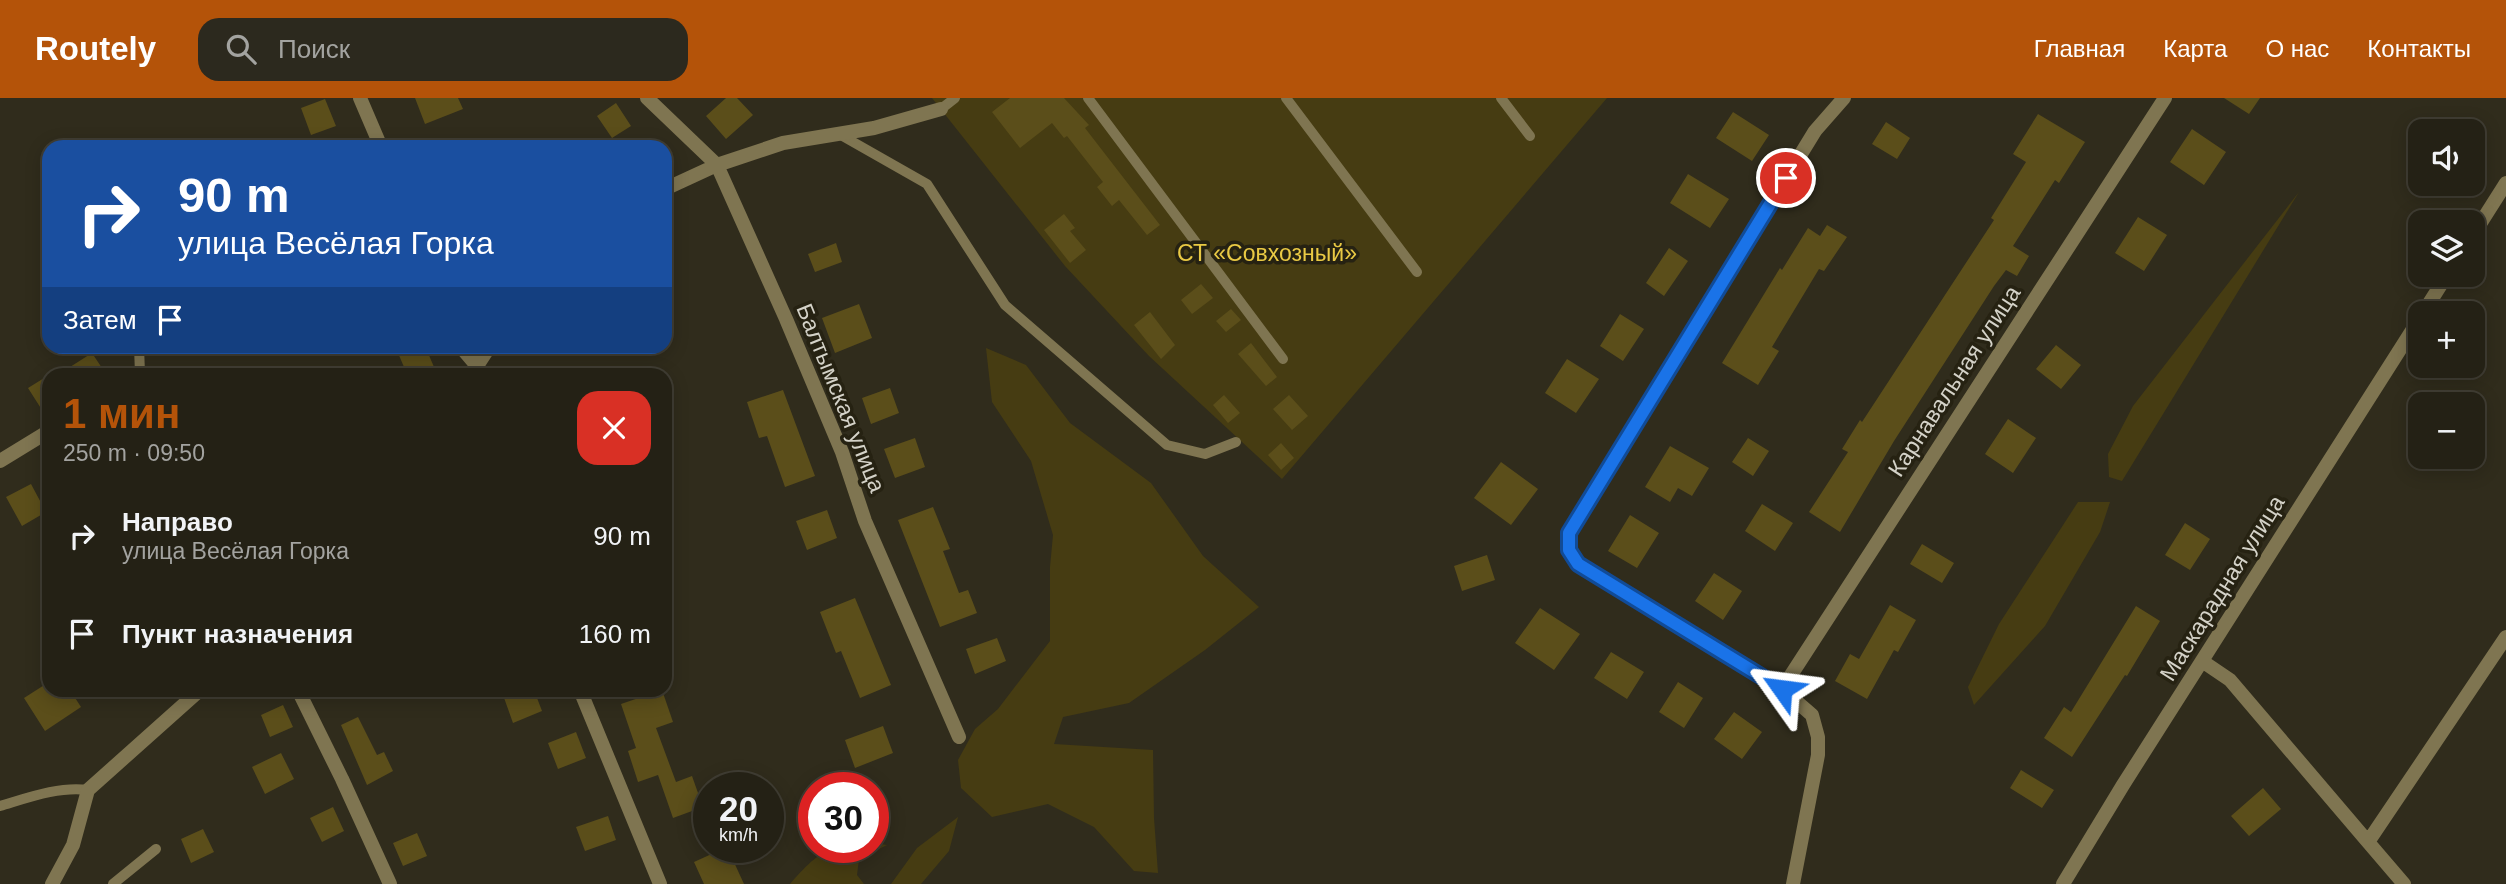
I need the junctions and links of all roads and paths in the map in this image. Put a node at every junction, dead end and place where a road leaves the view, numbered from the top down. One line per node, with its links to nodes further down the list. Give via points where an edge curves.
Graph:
1 (360, 98): 12 (street)
2 (647, 98): 13 (street, Балтымская улица)
3 (956, 98): 9 (lane)
4 (1088, 98): 19 (lane)
5 (1286, 98): 17 (lane)
6 (1501, 98): 11 (lane)
7 (1844, 98): 25 (street, via 1815,131 1569,533 1569,550 1578,564)
8 (2165, 98): 25 (street, Карнавальная улица)
9 (941, 109): 10 (street)
10 (839, 134): 13 (street, via 783,143); 21 (lane, via 927,184 1005,305 1167,445 1205,454)
11 (1531, 136)
12 (378, 140)
13 (717, 165): 15 (street); 29 (street, Балтымская улица, via 782,308 842,452 865,521)
14 (2506, 183): 16 (street)
15 (672, 186)
16 (2485, 216)
17 (1417, 272)
18 (2408, 337): 24 (street, Маскарадная улица)
19 (1283, 359)
20 (42, 436): 22 (street)
21 (1236, 442)
22 (0, 461)
23 (2506, 637): 32 (street)
24 (2202, 662): 32 (street, via 2230,680); 39 (street, Маскарадная улица)
25 (1782, 689): 38 (street, via 1812,715 1818,737)
26 (192, 697): 30 (street)
27 (301, 697): 36 (street)
28 (583, 697): 37 (street)
29 (959, 737)
30 (88, 790): 31 (lane, via 54,792); 34 (street, via 73,845)
31 (0, 806)
32 (2368, 842): 40 (street)
33 (156, 849): 35 (lane)
34 (52, 884)
35 (113, 884)
36 (390, 884)
37 (660, 884)
38 (1793, 884)
39 (2063, 884)
40 (2404, 884)

